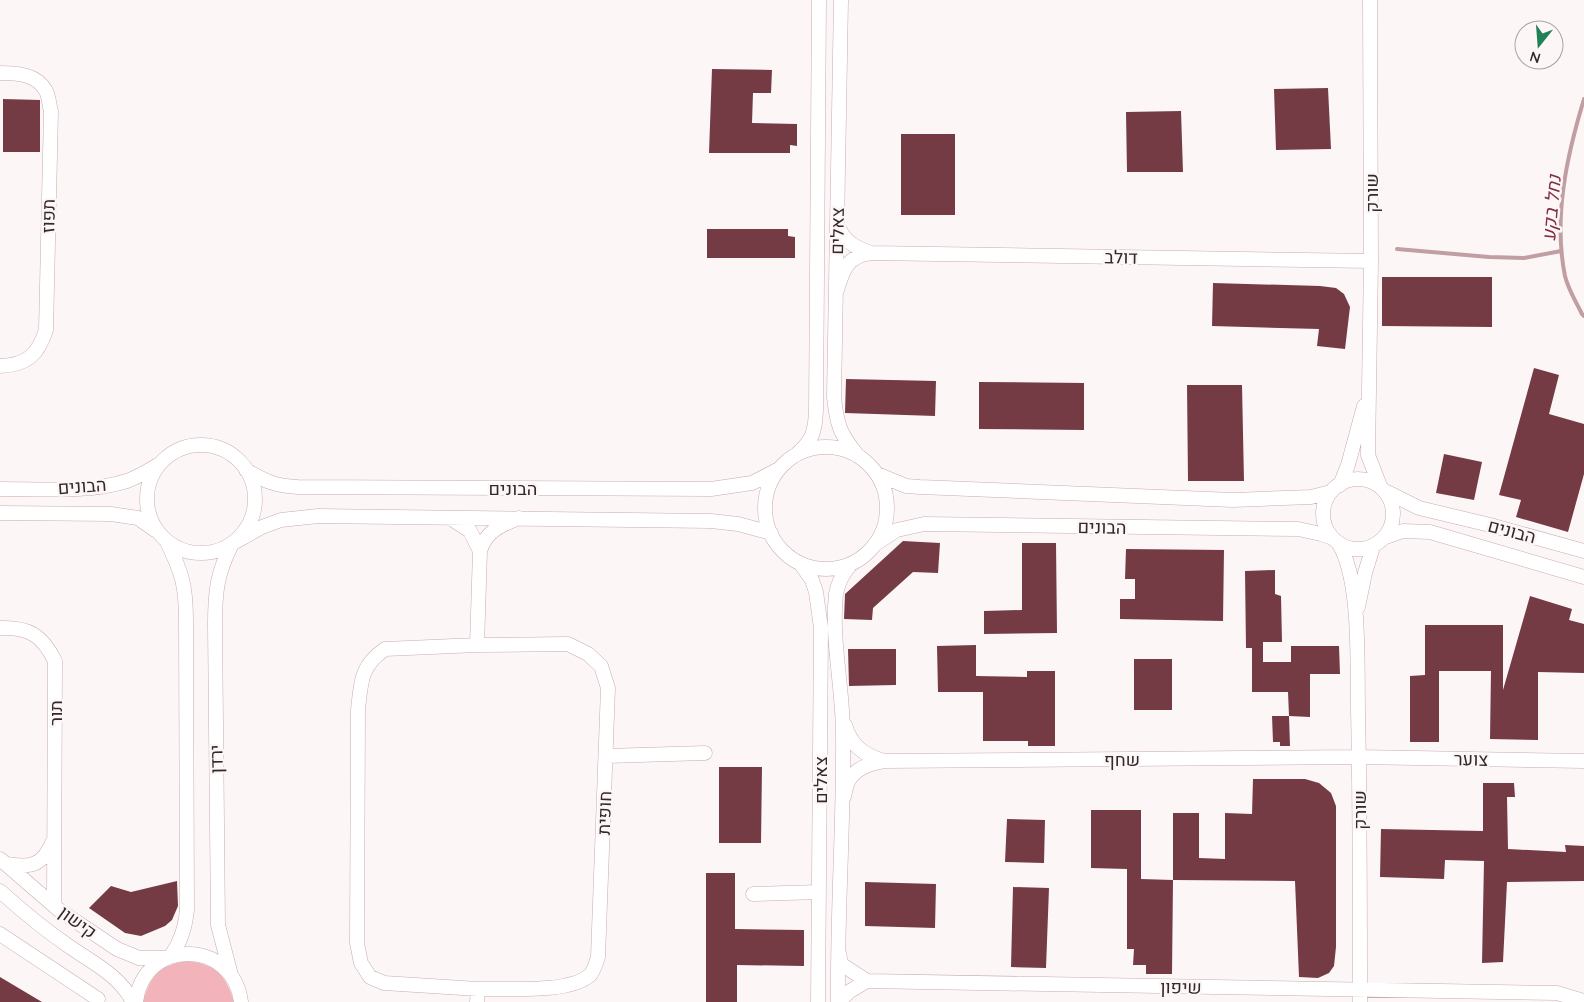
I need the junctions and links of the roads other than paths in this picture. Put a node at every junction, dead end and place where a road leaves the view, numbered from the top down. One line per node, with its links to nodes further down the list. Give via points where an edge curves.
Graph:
1 (819, 0): 11 (street, צאלים, via 816,411 813,434)
2 (841, 0): 5 (street, צאלים)
3 (1370, 0): 7 (street, שורק)
4 (0, 72): 9 (street, תפוז, via 34,78 46,91 51,111 46,330 42,344 32,357 15,366)
5 (838, 225): 6 (street, דולב, via 842,237); 8 (street, צאלים)
6 (871, 254): 7 (street, דולב); 8 (street, דולב, via 860,254 845,267)
7 (1371, 261): 10 (street, שורק)
8 (837, 290): 12 (street, צאלים, via 836,414 843,438)
9 (0, 366)
10 (1369, 386): 17 (street, שורק, via 1348,466); 19 (street, שורק, via 1368,455)
11 (798, 454): 12 (street, via 828,447); 14 (street)
12 (858, 456): 16 (street)
13 (159, 465): 15 (street, via 175,451 204,445 228,452); 18 (street, הבונים, via 128,481 106,486); 24 (street, via 152,475 147,508 152,524)
14 (779, 469): 15 (street, הבונים, via 752,483 711,489 298,487 274,485); 23 (street, via 766,500 766,517)
15 (246, 470): 27 (street, via 253,483 256,503 249,526)
16 (877, 474): 17 (street, הבונים, via 913,486 1223,500 1311,497); 28 (street, via 887,502 882,531)
17 (1335, 488): 19 (street, via 1360,479 1369,480); 26 (street, via 1326,500 1323,519 1326,529)
18 (0, 489)
19 (1382, 489): 25 (street, via 1392,502 1394,511); 31 (street, הבונים, via 1419,508)
20 (0, 513): 24 (street, הבונים, via 125,515 138,518)
21 (449, 518): 22 (street, הבונים); 27 (street, הבונים, via 318,516 281,520); 30 (street, via 470,531)
22 (519, 518): 23 (street, הבונים, via 711,521); 30 (street, via 492,531)
23 (771, 533): 32 (street, via 788,556)
24 (161, 536): 27 (street, via 176,548 200,554 212,553); 53 (street, ירדן, via 178,564 185,590 186,621 187,910 184,933)
25 (1386, 537): 29 (street); 34 (street, הבונים, via 1403,531 1430,532)
26 (1336, 541): 28 (street, הבונים, via 1298,529 924,524 897,530); 29 (street, via 1353,550); 35 (street, שורק, via 1346,556)
27 (234, 542): 54 (street, ירדן, via 219,572 215,616 218,925)
28 (875, 544): 33 (street)
29 (1373, 547): 35 (street, שורק)
30 (480, 551): 37 (street)
31 (1584, 551)
32 (800, 563): 33 (street, via 817,568); 48 (street, צאלים, via 816,592 821,628)
33 (851, 564): 38 (street, צאלים, via 836,592)
34 (1584, 577)
35 (1356, 617): 41 (street, שורק)
36 (0, 628): 45 (street, תור, via 31,632 46,644 55,661)
37 (477, 645): 40 (street, חופית, via 568,644 588,654 601,666 608,688); 56 (street, חופית, via 385,649 372,658 362,678 358,710 357,943 361,963 370,977 384,983)
38 (843, 719): 42 (street, שחף, via 856,746 871,757); 44 (street, צאלים)
39 (704, 753): 40 (street)
40 (606, 756): 56 (street, חופית, via 598,957 591,974 575,984 556,988)
41 (1359, 757): 42 (street, שחף); 43 (street, צוער); 57 (street, שורק)
42 (885, 761): 44 (street, שחף, via 866,765 856,772 848,781)
43 (1584, 761)
44 (844, 797): 52 (street, צאלים)
45 (55, 836): 46 (street, תור, via 47,855 31,866); 50 (street, תור)
46 (3, 862): 50 (street, קישון)
47 (0, 891): 61 (street, קישון, via 109,973)
48 (819, 892): 49 (street); 62 (street, צאלים)
49 (753, 894)
50 (54, 905): 53 (street, קישון, via 89,932 123,952 139,958)
51 (0, 934): 58 (street)
52 (837, 947): 55 (street, via 841,964); 63 (street, צאלים)
53 (170, 957): 54 (street, קישון, via 204,956 219,963); 61 (street, via 154,966 144,977)
54 (231, 975): 59 (street, ירדן)
55 (867, 981): 57 (street, שיפון); 63 (street)
56 (477, 995)
57 (1360, 996): 60 (street, שיפון, via 1557,993)
58 (98, 999)
59 (241, 1000)
60 (1584, 1001)
61 (134, 1002)
62 (818, 1002)
63 (838, 1002)

